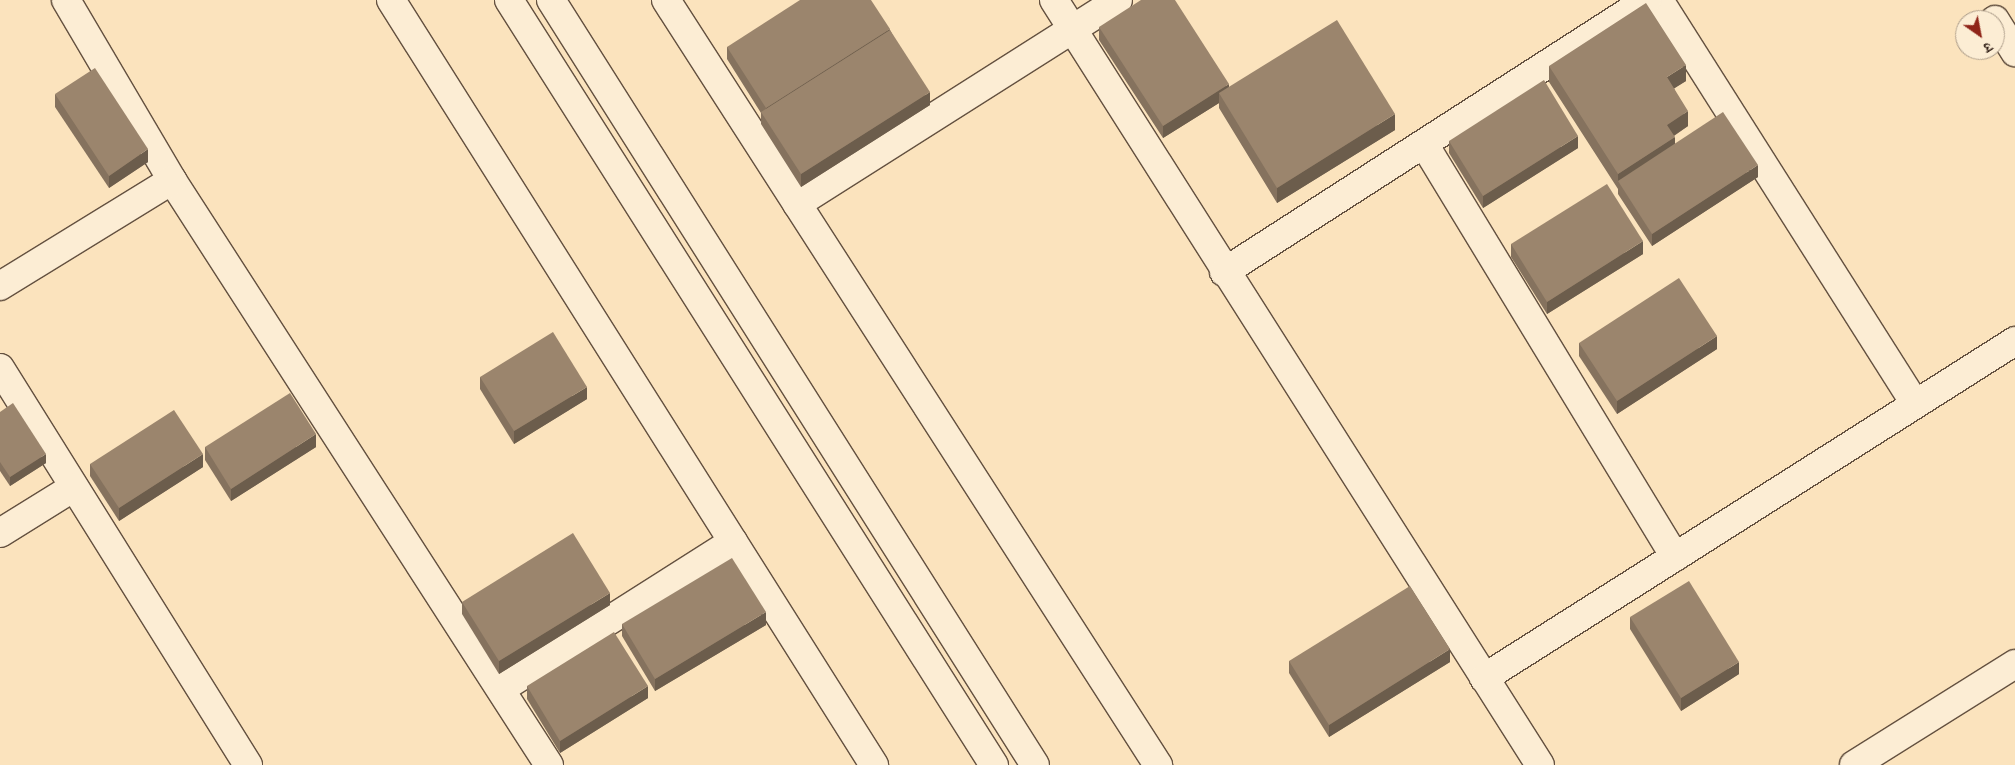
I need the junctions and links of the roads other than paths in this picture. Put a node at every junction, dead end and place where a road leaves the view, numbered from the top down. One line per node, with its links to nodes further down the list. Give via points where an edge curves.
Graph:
1 (66, 0): 14 (street)
2 (392, 0): 23 (street)
3 (509, 0): 31 (street)
4 (551, 0): 32 (street)
5 (666, 0): 15 (street)
6 (1054, 0): 10 (street)
7 (1118, 0): 10 (street)
8 (1648, 0): 13 (street)
9 (1659, 0): 20 (street)
10 (1072, 28): 15 (street); 16 (street)
11 (2005, 36): 12 (street)
12 (2015, 52)
13 (1424, 144): 16 (street); 24 (street)
14 (172, 180): 17 (street); 27 (street)
15 (797, 204): 33 (street)
16 (1224, 272): 26 (street)
17 (0, 286)
18 (2015, 341): 20 (street)
19 (0, 368): 21 (street)
20 (1915, 404): 24 (street)
21 (74, 487): 22 (street); 28 (street)
22 (0, 533)
23 (733, 542): 27 (street); 30 (street)
24 (1675, 557): 26 (street)
25 (2015, 664): 35 (street)
26 (1484, 678): 34 (street)
27 (502, 689): 29 (street)
28 (248, 765)
29 (549, 765)
30 (874, 765)
31 (994, 765)
32 (1035, 765)
33 (1158, 765)
34 (1540, 765)
35 (1854, 765)

